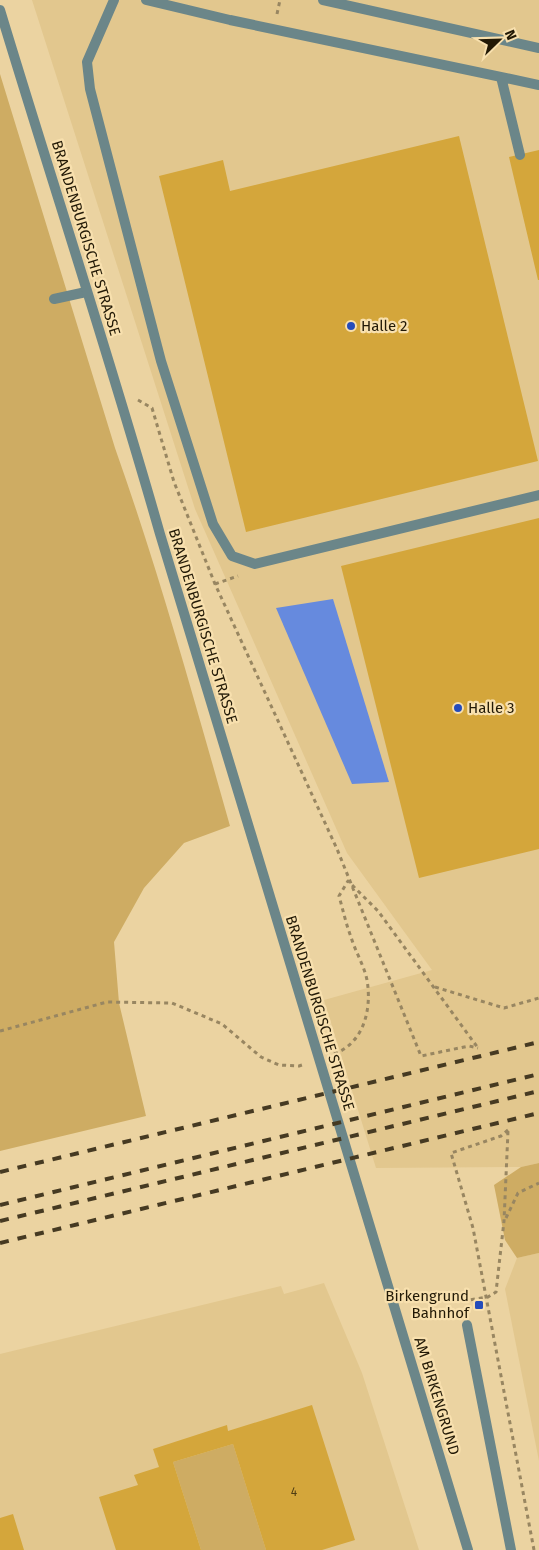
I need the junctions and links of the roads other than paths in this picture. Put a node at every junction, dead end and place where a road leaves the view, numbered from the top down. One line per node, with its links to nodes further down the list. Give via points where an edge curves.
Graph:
1 (114, 0): 11 (street, via 87,62 90,89 164,370 213,524 232,556 255,564)
2 (146, 0): 6 (street)
3 (323, 0): 5 (street)
4 (0, 10): 9 (street, BRANDENBURGISCHE STRASSE)
5 (539, 48)
6 (501, 77): 7 (street); 8 (street)
7 (539, 85)
8 (520, 155)
9 (86, 292): 10 (street); 12 (street, BRANDENBURGISCHE STRASSE, via 119,391 162,544)
10 (54, 299)
11 (539, 495)
12 (377, 1250): 14 (street, AM BIRKENGRUND)
13 (467, 1325): 15 (street)
14 (468, 1550)
15 (511, 1550)

